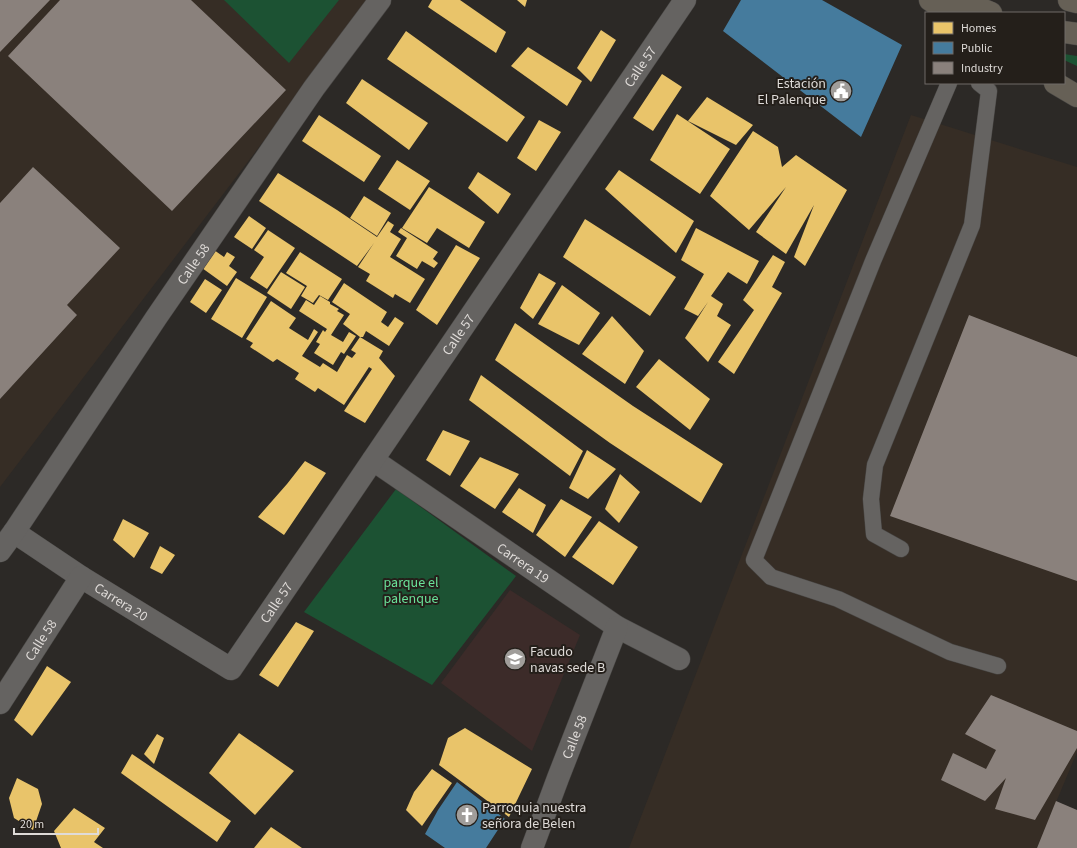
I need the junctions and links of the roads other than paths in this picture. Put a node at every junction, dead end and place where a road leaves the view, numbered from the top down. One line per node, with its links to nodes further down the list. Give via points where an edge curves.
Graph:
1 (380, 0): 16 (street, Calle 58, via 314,88 156,318)
2 (685, 0): 15 (street, Calle 57)
3 (930, 0): 7 (highway)
4 (960, 0): 8 (highway)
5 (1069, 0): 6 (highway)
6 (1077, 2)
7 (948, 12)
8 (989, 12)
9 (1065, 32): 10 (highway)
10 (1077, 34)
11 (949, 84): 22 (lane, via 874,261 754,560 770,577 838,599 950,652)
12 (980, 84): 17 (lane, via 989,91 972,225 875,465 871,499 874,534)
13 (1057, 84): 14 (highway)
14 (1077, 96)
15 (373, 460): 20 (street, Carrera 19); 23 (street, Calle 57)
16 (14, 532): 18 (street, Calle 58); 19 (street, Carrera 20)
17 (901, 549)
18 (0, 551)
19 (81, 577): 23 (street, Carrera 20); 24 (street, Calle 58)
20 (617, 627): 21 (street, Carrera 19); 25 (street, Calle 58)
21 (679, 659)
22 (998, 666)
23 (231, 668)
24 (0, 703)
25 (532, 848)

